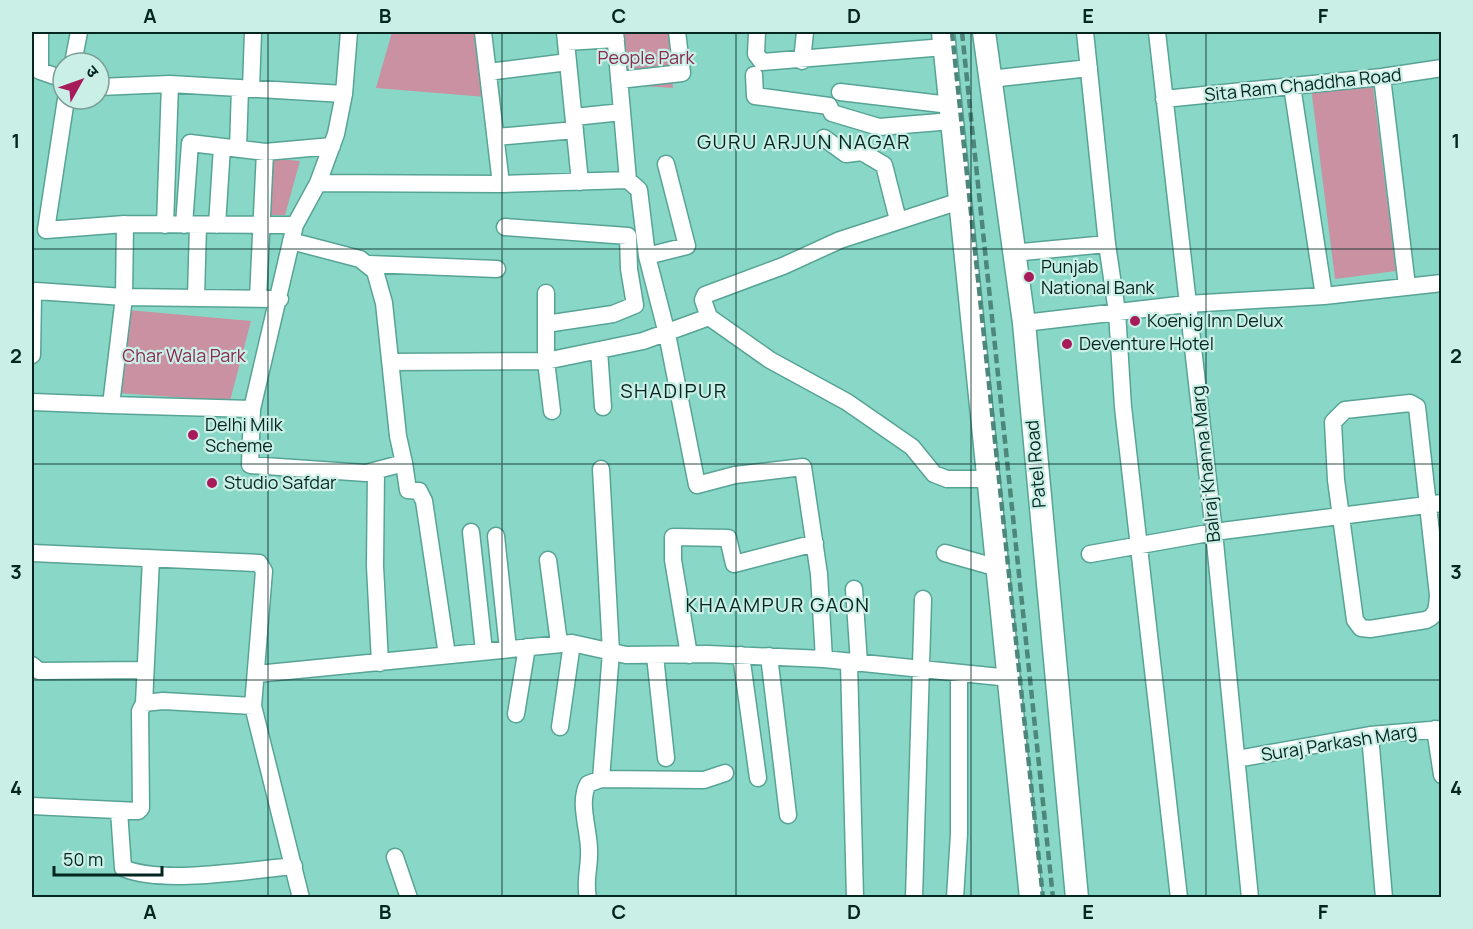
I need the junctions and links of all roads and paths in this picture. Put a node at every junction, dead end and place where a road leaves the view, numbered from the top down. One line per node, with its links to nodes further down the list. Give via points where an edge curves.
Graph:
1 (79, 32): 15 (street)
2 (254, 32): 29 (street)
3 (350, 32): 31 (street)
4 (483, 32): 20 (street)
5 (677, 32): 25 (street, via 682,74)
6 (757, 32): 16 (street, via 756,54 762,62)
7 (805, 32): 16 (street)
8 (984, 32): 24 (main road, Patel Road)
9 (1085, 32): 18 (street)
10 (1157, 32): 32 (street, Balraj Khanna Marg)
11 (37, 33): 21 (street, via 40,71)
12 (615, 35): 13 (street); 25 (street)
13 (565, 37): 17 (street)
14 (944, 39): 16 (street); 35 (main road)
15 (75, 51)
16 (802, 60)
17 (568, 62): 20 (street); 36 (street)
18 (1089, 68): 24 (street); 57 (street)
19 (1442, 68): 23 (street, Sita Ram Chaddha Road)
20 (488, 72): 37 (street)
21 (51, 75)
22 (754, 75): 35 (street, via 755,96 829,106 832,113 879,127)
23 (1382, 77): 28 (street, Sita Ram Chaddha Road); 63 (street)
24 (990, 79): 58 (main road, Patel Road)
25 (619, 80): 34 (street)
26 (170, 84): 27 (street); 29 (street); 50 (street)
27 (111, 86)
28 (1292, 86): 32 (street, Sita Ram Chaddha Road); 66 (street)
29 (245, 88): 31 (street); 40 (street)
30 (840, 92): 35 (street)
31 (344, 94): 39 (street)
32 (1164, 99): 71 (street, Balraj Khanna Marg)
33 (64, 111): 55 (street)
34 (622, 112): 36 (street); 43 (street)
35 (951, 113): 47 (main road)
36 (574, 123): 37 (street); 44 (street)
37 (496, 137): 46 (street)
38 (824, 138): 48 (street, via 846,154 862,152 884,165)
39 (332, 146): 41 (street); 45 (street)
40 (230, 148): 41 (street); 51 (street, via 190,143); 52 (street)
41 (265, 152): 53 (street)
42 (666, 164): 59 (street, via 687,246)
43 (628, 180): 44 (street); 59 (street, via 639,190)
44 (580, 182): 46 (street)
45 (318, 183): 46 (street); 56 (street)
46 (501, 184)
47 (960, 201): 48 (street); 89 (main road)
48 (898, 220): 73 (street, via 705,295)
49 (125, 224): 50 (street); 55 (street); 67 (street)
50 (165, 225): 51 (street)
51 (191, 225): 52 (street); 68 (street)
52 (217, 225): 53 (street)
53 (260, 225): 56 (street); 69 (street)
54 (505, 227): 75 (street, via 628,236 635,305 613,314)
55 (39, 231)
56 (293, 233): 60 (street); 70 (street)
57 (1107, 244): 58 (street); 72 (street)
58 (1012, 253): 74 (main road, Patel Road)
59 (647, 256): 76 (street)
60 (369, 264): 61 (street); 80 (street, via 380,285)
61 (497, 270)
62 (1442, 283): 63 (street)
63 (1407, 286): 66 (street)
64 (32, 292): 67 (street); 78 (street)
65 (546, 293): 75 (street)
66 (1324, 296): 71 (street)
67 (124, 297): 68 (street); 82 (street)
68 (196, 297): 69 (street)
69 (258, 298): 70 (street)
70 (280, 299): 84 (street)
71 (1187, 304): 72 (street); 93 (street, Balraj Khanna Marg)
72 (1117, 312): 74 (street); 96 (street)
73 (709, 317): 76 (street); 89 (street, via 912,447 934,474 941,478)
74 (1024, 323): 148 (main road, Patel Road)
75 (546, 324): 79 (street)
76 (667, 334): 77 (street); 95 (street, via 697,485 735,475 803,467)
77 (599, 350): 79 (street); 83 (street)
78 (32, 355)
79 (546, 361): 80 (street); 85 (street)
80 (391, 362): 86 (street)
81 (32, 402): 82 (street)
82 (111, 405): 84 (street)
83 (603, 407)
84 (252, 409): 88 (street, via 250,465 308,471)
85 (552, 411)
86 (404, 463): 88 (street); 110 (street, via 408,490 419,491 424,501)
87 (601, 469): 109 (street)
88 (376, 471): 117 (street)
89 (989, 479): 102 (main road)
90 (1435, 504): 91 (street); 91 (street, via 1415,405 1353,409 1333,422); 91 (street, via 1438,595 1434,616 1370,629 1361,628 1355,620)
91 (1341, 516): 93 (street)
92 (471, 532): 108 (street)
93 (1214, 532): 96 (street); 131 (street, Balraj Khanna Marg)
94 (496, 536): 107 (street)
95 (815, 543): 111 (street, via 734,564 728,538 673,537 673,560); 115 (street)
96 (1141, 546): 99 (street); 149 (street)
97 (32, 553): 100 (street)
98 (945, 553): 102 (street)
99 (1090, 554)
100 (151, 559): 120 (street); 122 (street, via 215,560 262,566)
101 (548, 560): 105 (street)
102 (998, 568): 123 (main road)
103 (854, 589): 116 (street)
104 (923, 599): 119 (street)
105 (566, 643): 106 (street); 109 (street); 127 (street)
106 (527, 647): 107 (street); 126 (street)
107 (508, 649): 108 (street)
108 (484, 651): 110 (street)
109 (611, 652): 113 (street); 135 (street)
110 (447, 655): 117 (street)
111 (690, 655): 112 (street); 113 (street)
112 (741, 655): 114 (street); 134 (street)
113 (655, 656): 130 (street)
114 (769, 656): 115 (street); 138 (street)
115 (824, 659): 116 (street)
116 (854, 662): 119 (street); 144 (street)
117 (380, 663): 122 (street)
118 (32, 665): 120 (street, via 39,671)
119 (921, 669): 121 (street); 145 (street)
120 (144, 670): 124 (street)
121 (959, 673): 123 (street); 146 (street)
122 (256, 674): 125 (street)
123 (1010, 678): 147 (main road)
124 (144, 703): 125 (street); 137 (street, via 140,711 141,808 135,812)
125 (253, 706): 140 (street)
126 (516, 714)
127 (560, 727)
128 (1438, 729): 129 (street, Suraj Parkash Marg); 133 (street)
129 (1370, 735): 131 (street, Suraj Parkash Marg); 151 (street)
130 (666, 758)
131 (1236, 759): 150 (street, Balraj Khanna Marg)
132 (725, 773): 135 (street, via 704,780)
133 (1442, 775)
134 (758, 778)
135 (601, 779): 143 (street, via 593,780 584,793)
136 (32, 806): 137 (street)
137 (119, 811): 140 (street, via 123,868 133,872 182,875)
138 (788, 815)
139 (395, 857): 142 (street)
140 (294, 866): 141 (street)
141 (301, 897)
142 (409, 897)
143 (588, 897)
144 (855, 897)
145 (914, 897)
146 (955, 897)
147 (1031, 897)
148 (1077, 897)
149 (1179, 897)
150 (1250, 897)
151 (1384, 897)

